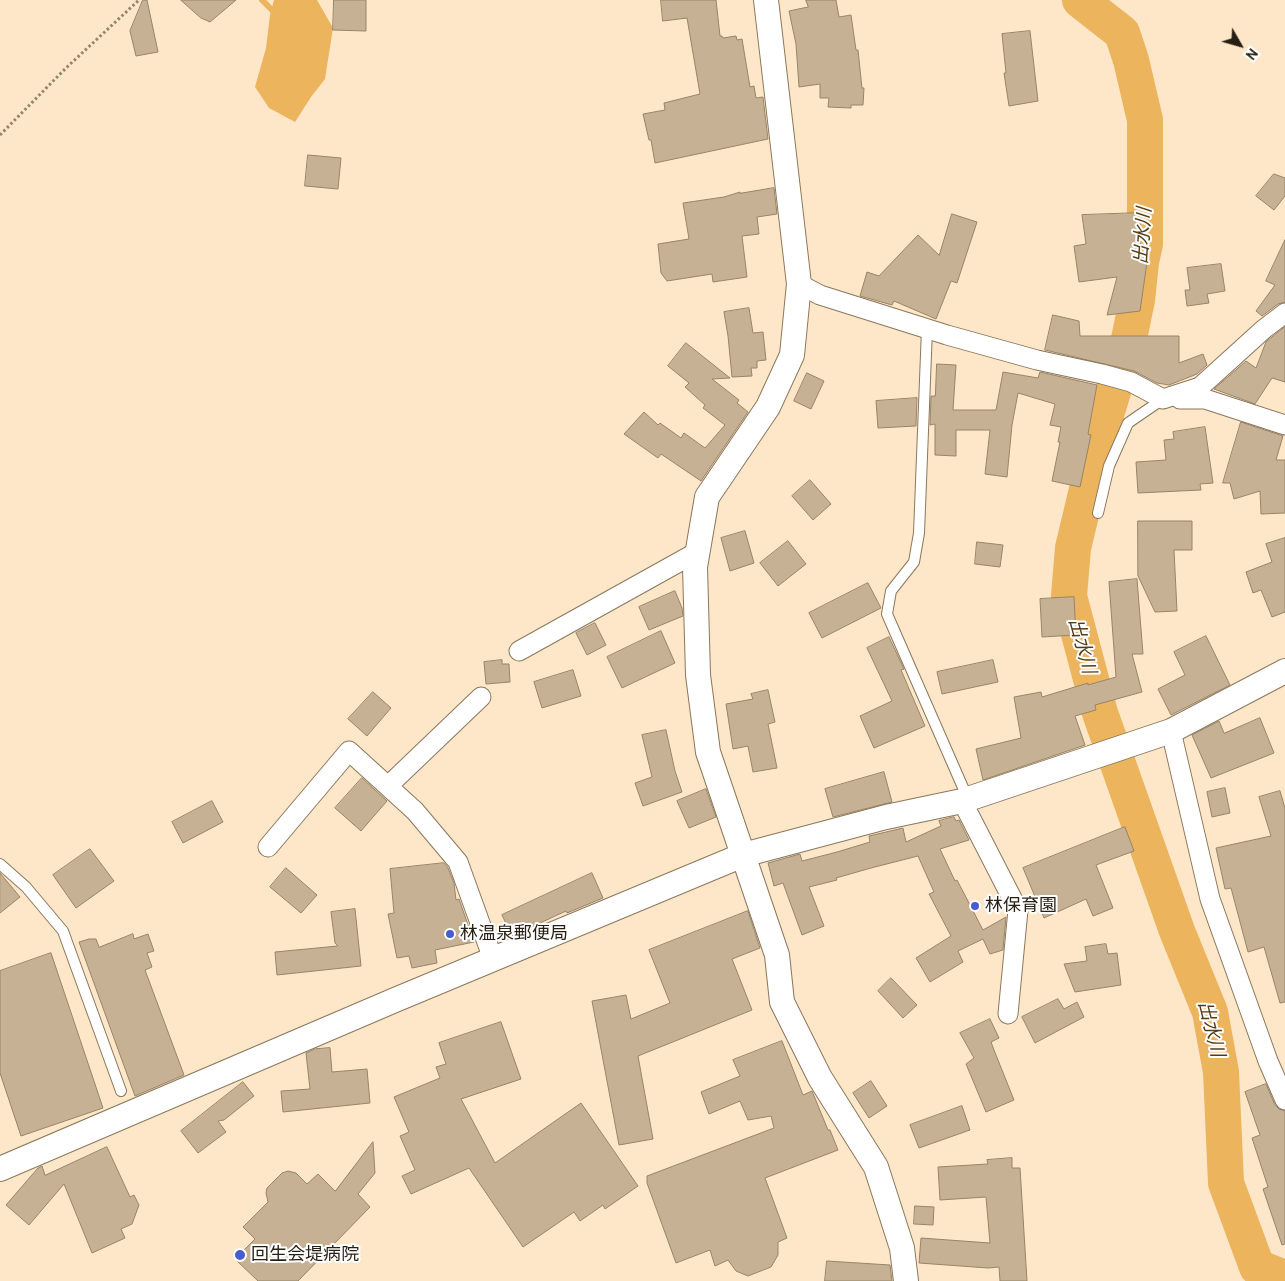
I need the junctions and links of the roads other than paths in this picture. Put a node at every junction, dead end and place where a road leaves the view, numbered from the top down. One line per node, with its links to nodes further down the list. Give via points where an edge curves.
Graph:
1 (766, 0): 2 (street)
2 (799, 284): 4 (street, via 820,295); 8 (street, via 792,355 768,408 707,498)
3 (1285, 313): 5 (street, via 1200,386)
4 (927, 329): 5 (street, via 1131,382); 14 (lane, via 920,533 914,562 891,591 887,614)
5 (1163, 399): 6 (street, via 1205,399); 7 (lane, via 1128,423 1109,466)
6 (1285, 425)
7 (1098, 513)
8 (697, 552): 9 (street); 16 (street, via 698,675 708,752)
9 (519, 651)
10 (1285, 670): 12 (street)
11 (481, 697): 13 (street)
12 (1171, 731): 14 (street); 20 (street, via 1210,899)
13 (388, 786): 15 (street, via 349,751); 18 (street, via 415,811 458,862)
14 (965, 800): 16 (street, via 886,816); 19 (street, via 1018,910)
15 (268, 847)
16 (743, 855): 18 (street); 24 (street, via 777,955 782,1002 820,1078 876,1166 902,1248)
17 (0, 864): 21 (lane, via 26,887 63,932)
18 (493, 959): 23 (street)
19 (1008, 1014)
20 (1277, 1059): 22 (street)
21 (121, 1091)
22 (1285, 1100)
23 (0, 1169)
24 (906, 1281)

